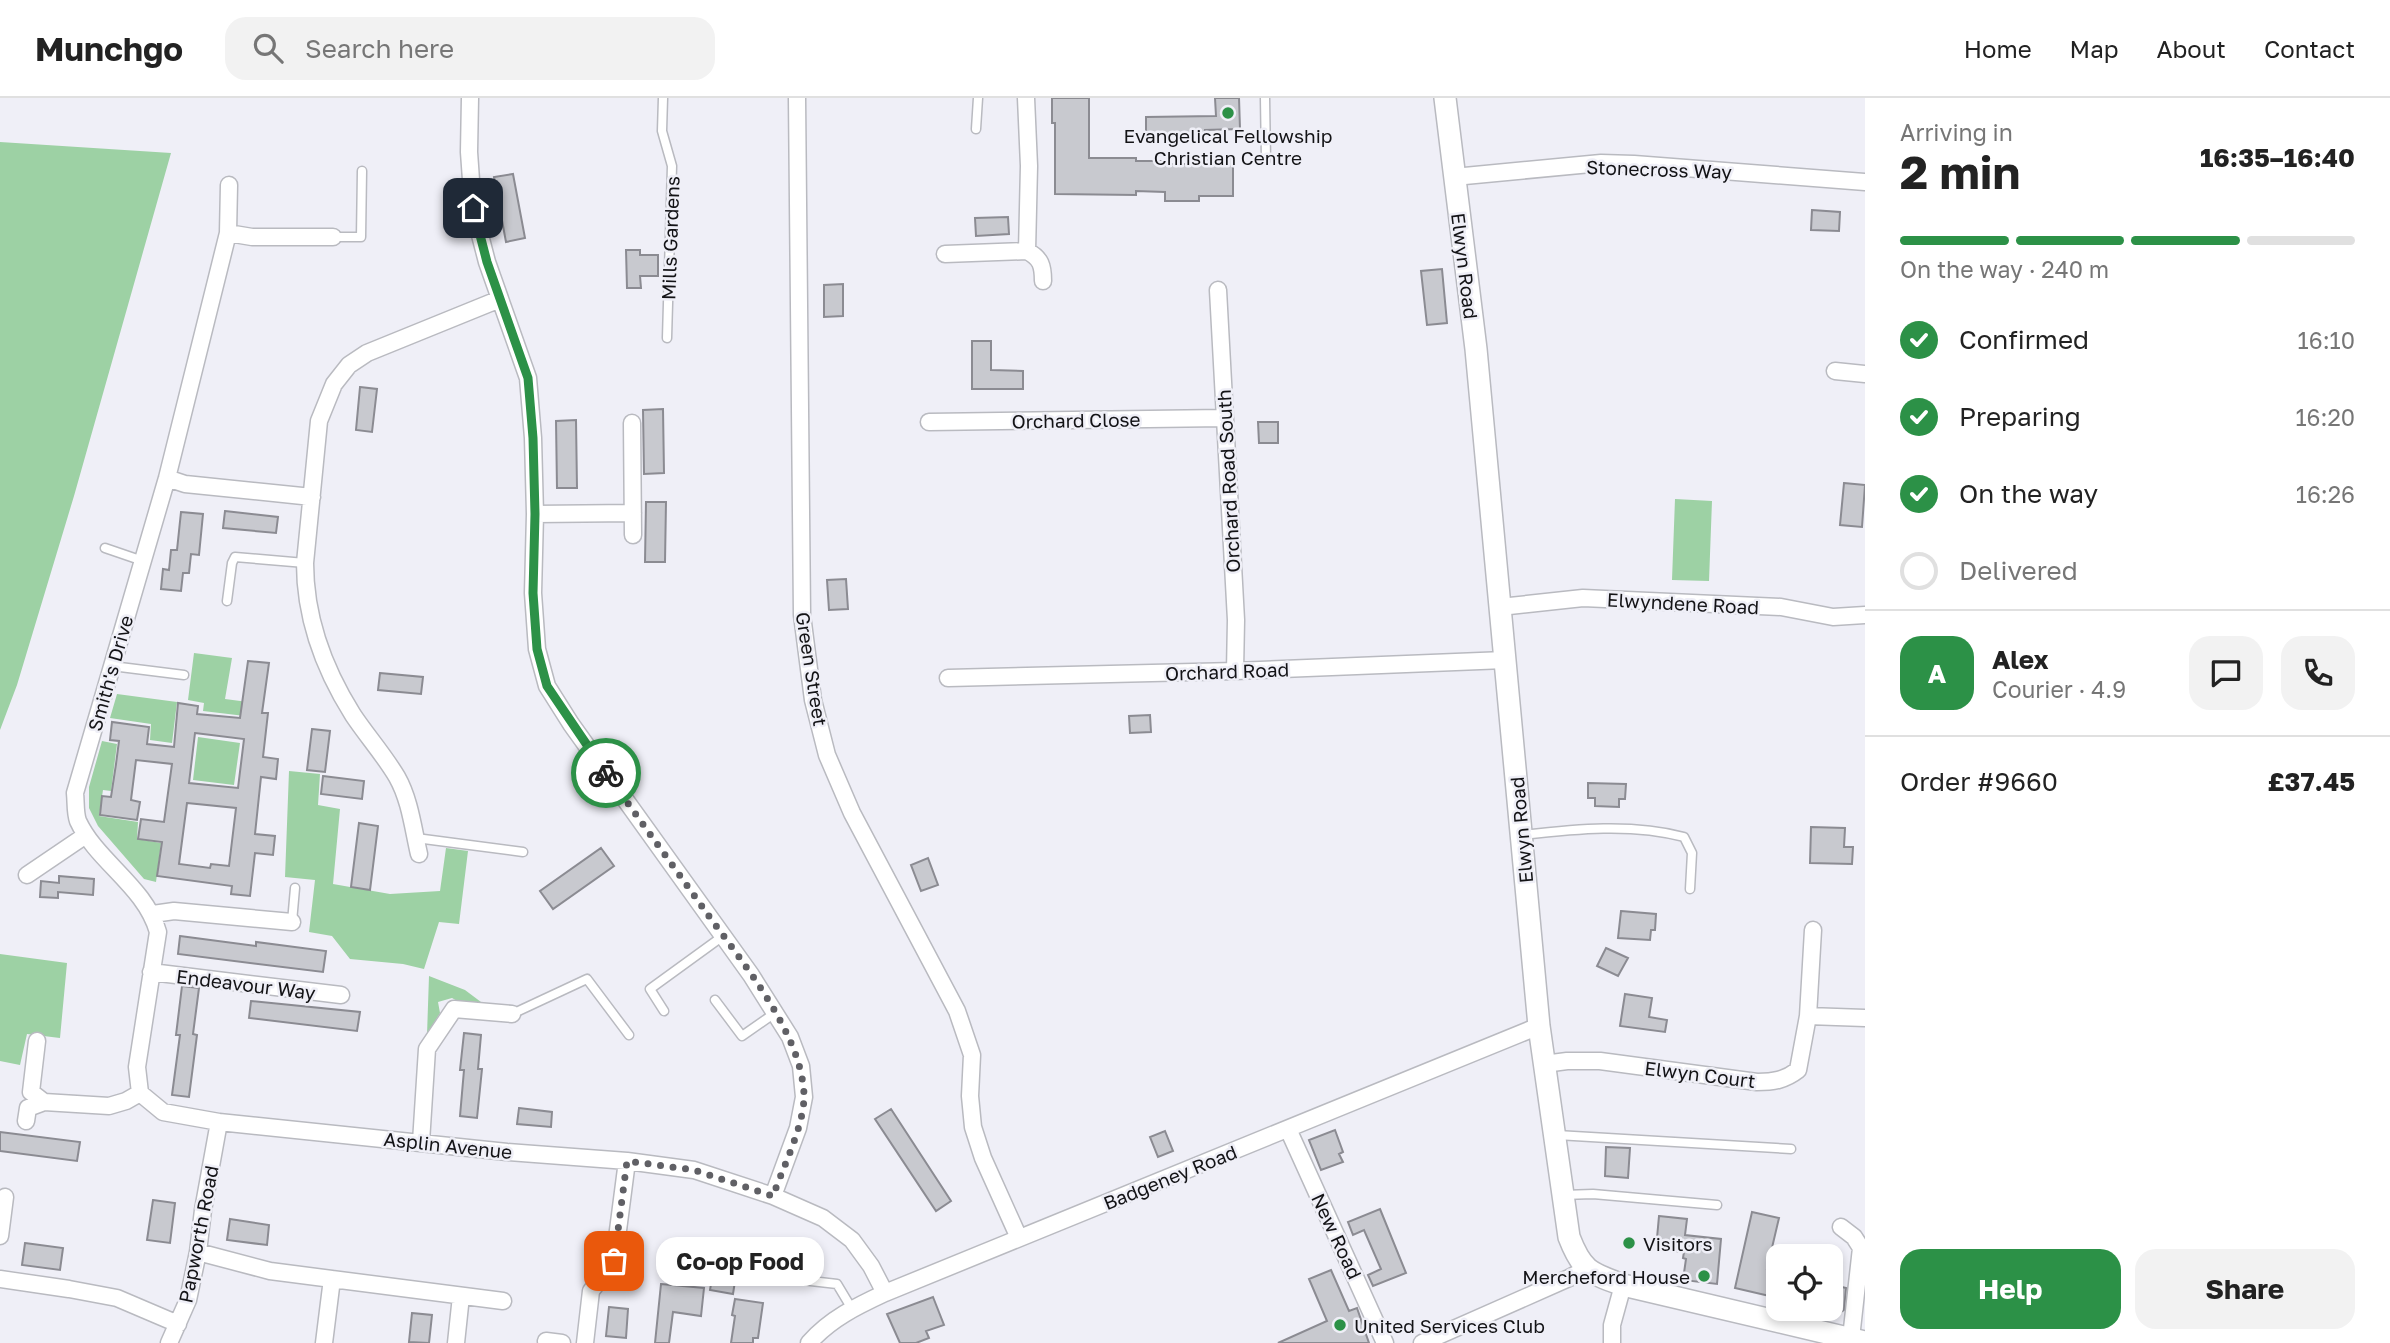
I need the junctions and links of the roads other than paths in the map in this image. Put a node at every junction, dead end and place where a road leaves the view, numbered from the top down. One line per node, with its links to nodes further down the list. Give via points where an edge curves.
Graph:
1 (470, 98): 20 (street, via 473,208)
2 (663, 98): 21 (lane, Mills Gardens, via 662,131 672,166)
3 (797, 98): 81 (street, Green Street, via 802,615 813,700 827,755 852,813 957,1011 972,1055 973,1127 982,1158)
4 (978, 98): 8 (lane)
5 (1026, 98): 16 (street)
6 (1265, 98): 9 (lane)
7 (1445, 98): 11 (street, Elwyn Road)
8 (976, 129)
9 (1266, 160)
10 (362, 172): 15 (lane, via 361,237)
11 (1454, 177): 12 (street, Stonecross Way, via 1601,163); 36 (street, Elwyn Road, via 1476,349)
12 (1865, 182)
13 (229, 185): 14 (street, Smith's Drive)
14 (228, 233): 15 (street); 27 (street, Smith's Drive)
15 (333, 237)
16 (1027, 251): 17 (street); 18 (street, via 1043,266)
17 (945, 254)
18 (1043, 281)
19 (1218, 290): 24 (street, Orchard Road South)
20 (500, 299): 28 (street, via 366,353 349,365 334,384 319,421); 30 (street, via 528,378)
21 (667, 338)
22 (1835, 370): 23 (street)
23 (1865, 374)
24 (1224, 418): 25 (street, Orchard Close); 40 (street, Orchard Road South)
25 (929, 422)
26 (632, 423): 29 (street)
27 (167, 478): 28 (street, via 185,484); 33 (street, Smith's Drive)
28 (312, 496): 34 (street)
29 (633, 513): 30 (street); 31 (street)
30 (535, 514): 53 (street, via 533,593 537,649 547,686)
31 (633, 535)
32 (105, 548): 33 (lane)
33 (143, 561): 39 (street, Smith's Drive)
34 (305, 563): 35 (lane, via 235,556); 45 (street, via 312,620 325,666 397,777)
35 (227, 601)
36 (1500, 607): 37 (street, Elwyndene Road, via 1583,598 1781,607 1833,617); 38 (street, Elwyn Road)
37 (1865, 615)
38 (1505, 660): 40 (street, Orchard Road); 44 (street, Elwyn Road)
39 (112, 666): 41 (lane); 43 (street, Smith's Drive, via 75,793 77,818)
40 (1236, 671): 42 (street, Orchard Road)
41 (184, 675)
42 (948, 678)
43 (86, 835): 47 (street); 50 (street, Smith's Drive)
44 (1522, 835): 49 (lane, via 1617,830 1684,837 1692,853); 62 (street, Elwyn Road)
45 (418, 846): 46 (lane)
46 (523, 852)
47 (27, 875)
48 (295, 888): 51 (lane)
49 (1690, 889)
50 (153, 914): 51 (street, via 174,911); 54 (street, via 158,932)
51 (292, 922)
52 (1814, 930): 60 (street, Elwyn Court)
53 (723, 936): 57 (lane, via 650,989); 58 (street)
54 (151, 972): 55 (street, Endeavour Way); 66 (street, via 136,1067)
55 (341, 995)
56 (715, 1000): 58 (lane, via 742,1036)
57 (664, 1012)
58 (775, 1013): 76 (street, via 801,1066 804,1097 798,1128)
59 (512, 1014): 63 (lane, via 587,979); 72 (street, via 454,1009 427,1049)
60 (1808, 1016): 61 (street); 65 (street, Elwyn Court, via 1798,1070 1772,1082 1600,1061)
61 (1865, 1018)
62 (1539, 1026): 65 (street, Elwyn Road); 70 (street, Badgeney Road)
63 (629, 1035)
64 (37, 1041): 67 (street, via 32,1091)
65 (1544, 1064): 71 (street, Elwyn Road)
66 (140, 1093): 67 (street, via 109,1106); 69 (street, Asplin Avenue, via 163,1112)
67 (44, 1102): 68 (street, via 28,1108)
68 (26, 1121)
69 (219, 1122): 72 (street, Asplin Avenue); 83 (street, Papworth Road)
70 (1288, 1129): 81 (street, Badgeney Road); 101 (street, New Road)
71 (1554, 1135): 73 (lane); 75 (street, Elwyn Road)
72 (421, 1142): 74 (street, Asplin Avenue)
73 (1791, 1149)
74 (627, 1161): 76 (street, Asplin Avenue, via 694,1170); 99 (street, via 614,1261 591,1291)
75 (1562, 1195): 78 (lane); 85 (street, Elwyn Road, via 1569,1237)
76 (773, 1196): 89 (street, Asplin Avenue, via 823,1217 852,1240)
77 (5, 1197): 80 (street)
78 (1717, 1205)
79 (1841, 1227): 82 (street)
80 (0, 1236)
81 (1019, 1238): 89 (street, Badgeney Road)
82 (1863, 1248): 95 (street)
83 (198, 1252): 87 (street, via 271,1271); 93 (street, Papworth Road)
84 (698, 1268): 92 (lane, via 837,1284)
85 (1586, 1269): 88 (street); 94 (street)
86 (0, 1279): 93 (street, via 117,1298)
87 (332, 1279): 90 (street); 97 (street)
88 (1623, 1285): 95 (street); 103 (street)
89 (885, 1293): 92 (street, Badgeney Road)
90 (461, 1296): 91 (street); 98 (street)
91 (503, 1301)
92 (852, 1308): 100 (street, Badgeney Road)
93 (178, 1324): 96 (street, Papworth Road)
94 (1443, 1338): 102 (street)
95 (1858, 1340)
96 (169, 1343)
97 (324, 1343)
98 (456, 1343)
99 (585, 1343)
100 (809, 1343)
101 (1385, 1343)
102 (1422, 1343)
103 (1612, 1343)

